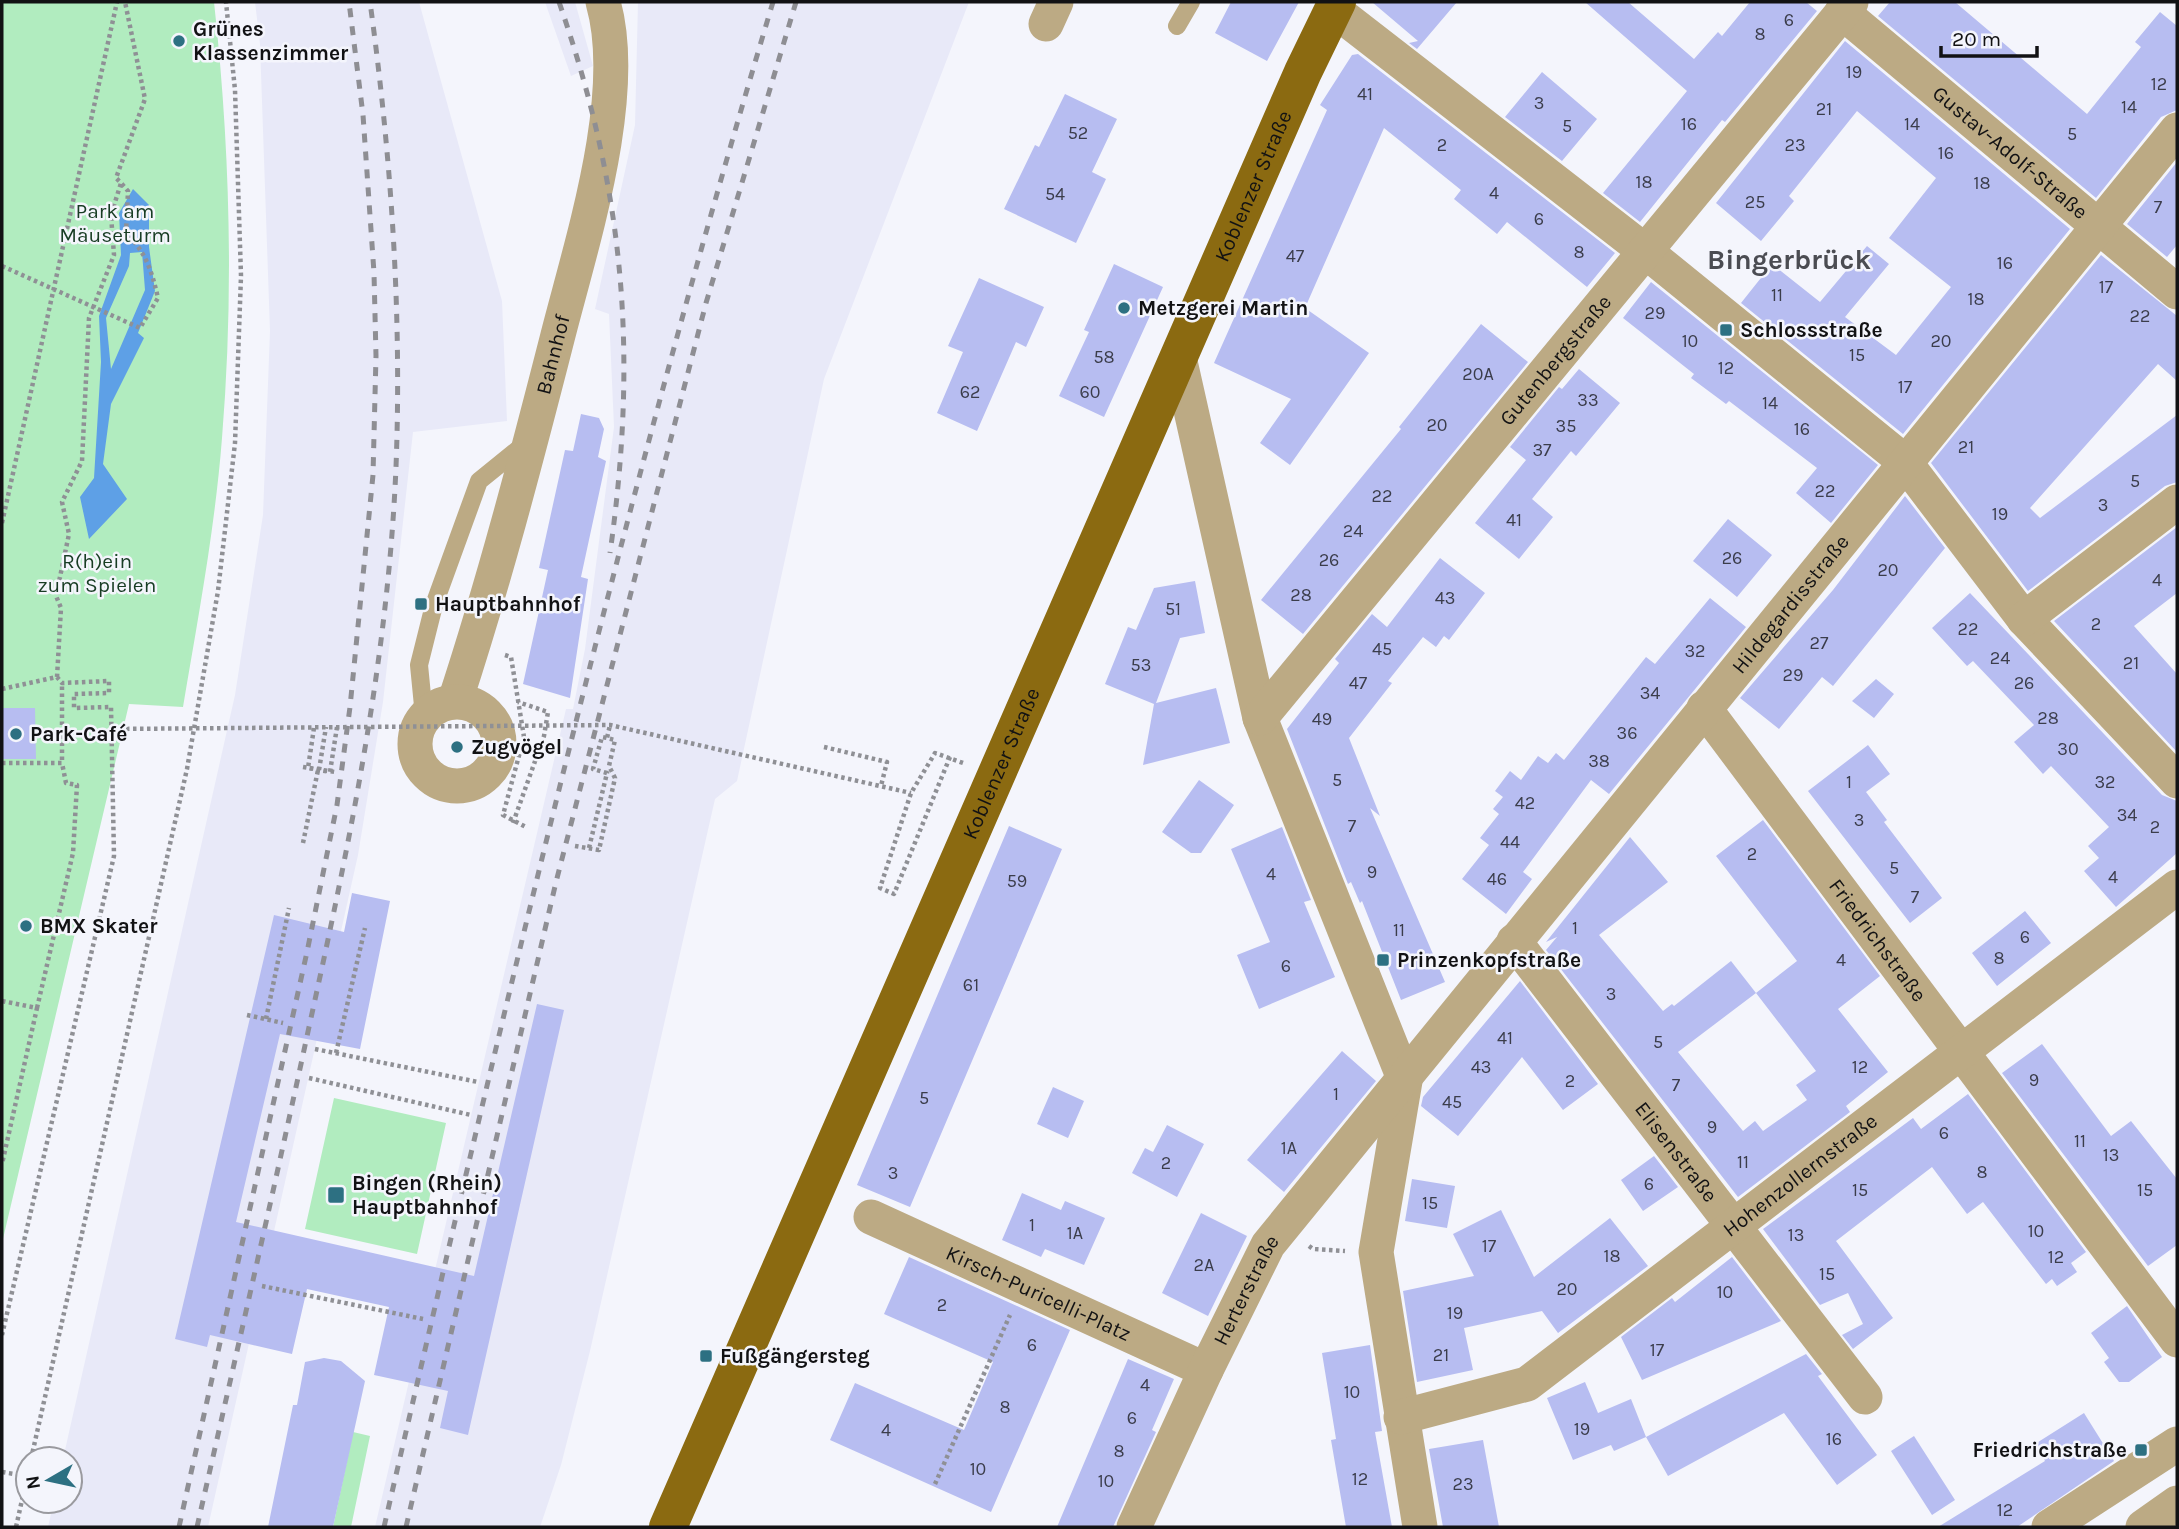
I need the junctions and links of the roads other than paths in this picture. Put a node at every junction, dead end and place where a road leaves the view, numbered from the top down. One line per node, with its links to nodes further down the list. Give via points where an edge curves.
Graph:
1 (603, 2): 11 (street, Bahnhof, via 610,26 611,79 602,152)
2 (1191, 2): 5 (lane)
3 (1335, 5): 8 (street); 10 (main road, Koblenzer Straße)
4 (1847, 7): 7 (street, Gustav-Adolf-Straße); 8 (street, Gutenbergstraße)
5 (1177, 26)
6 (2177, 130): 7 (street, Hildegardisstraße)
7 (2100, 225): 9 (street, Gustav-Adolf-Straße); 12 (street, Hildegardisstraße)
8 (1645, 251): 12 (street); 18 (street, Gutenbergstraße)
9 (2177, 292)
10 (1178, 356): 18 (street); 32 (main road, Koblenzer Straße)
11 (532, 439): 15 (street, Bahnhof); 17 (lane, via 479,481 434,606 419,665)
12 (1904, 461): 14 (street); 16 (street, Hildegardisstraße)
13 (2177, 502): 14 (street)
14 (2024, 618): 19 (street)
15 (455, 701): 17 (street, via 437,705); 17 (street, via 481,709 498,731 496,761 477,782 448,786 424,771 414,743)
16 (1704, 708): 21 (street, Hildegardisstraße); 22 (street, Friedrichstraße)
17 (424, 716)
18 (1259, 718): 23 (street)
19 (2177, 781)
20 (2177, 887): 22 (street, Hohenzollernstraße)
21 (1514, 942): 23 (street, Hildegardisstraße); 25 (street, Elisenstraße)
22 (1962, 1051): 25 (street, Hohenzollernstraße); 26 (street, Friedrichstraße)
23 (1405, 1081): 27 (street, Herterstraße, via 1268,1245); 29 (street, via 1376,1252)
24 (871, 1217): 27 (street, Kirsch-Puricelli-Platz)
25 (1734, 1227): 28 (street, Elisenstraße); 29 (street, Hohenzollernstraße, via 1527,1384)
26 (2177, 1340)
27 (1206, 1370): 33 (street, Herterstraße)
28 (1865, 1397)
29 (1401, 1417): 34 (street)
30 (2177, 1444): 35 (street)
31 (2177, 1503): 36 (street)
32 (668, 1527)
33 (1134, 1527)
34 (1420, 1527)
35 (2049, 1527)
36 (2143, 1527)

